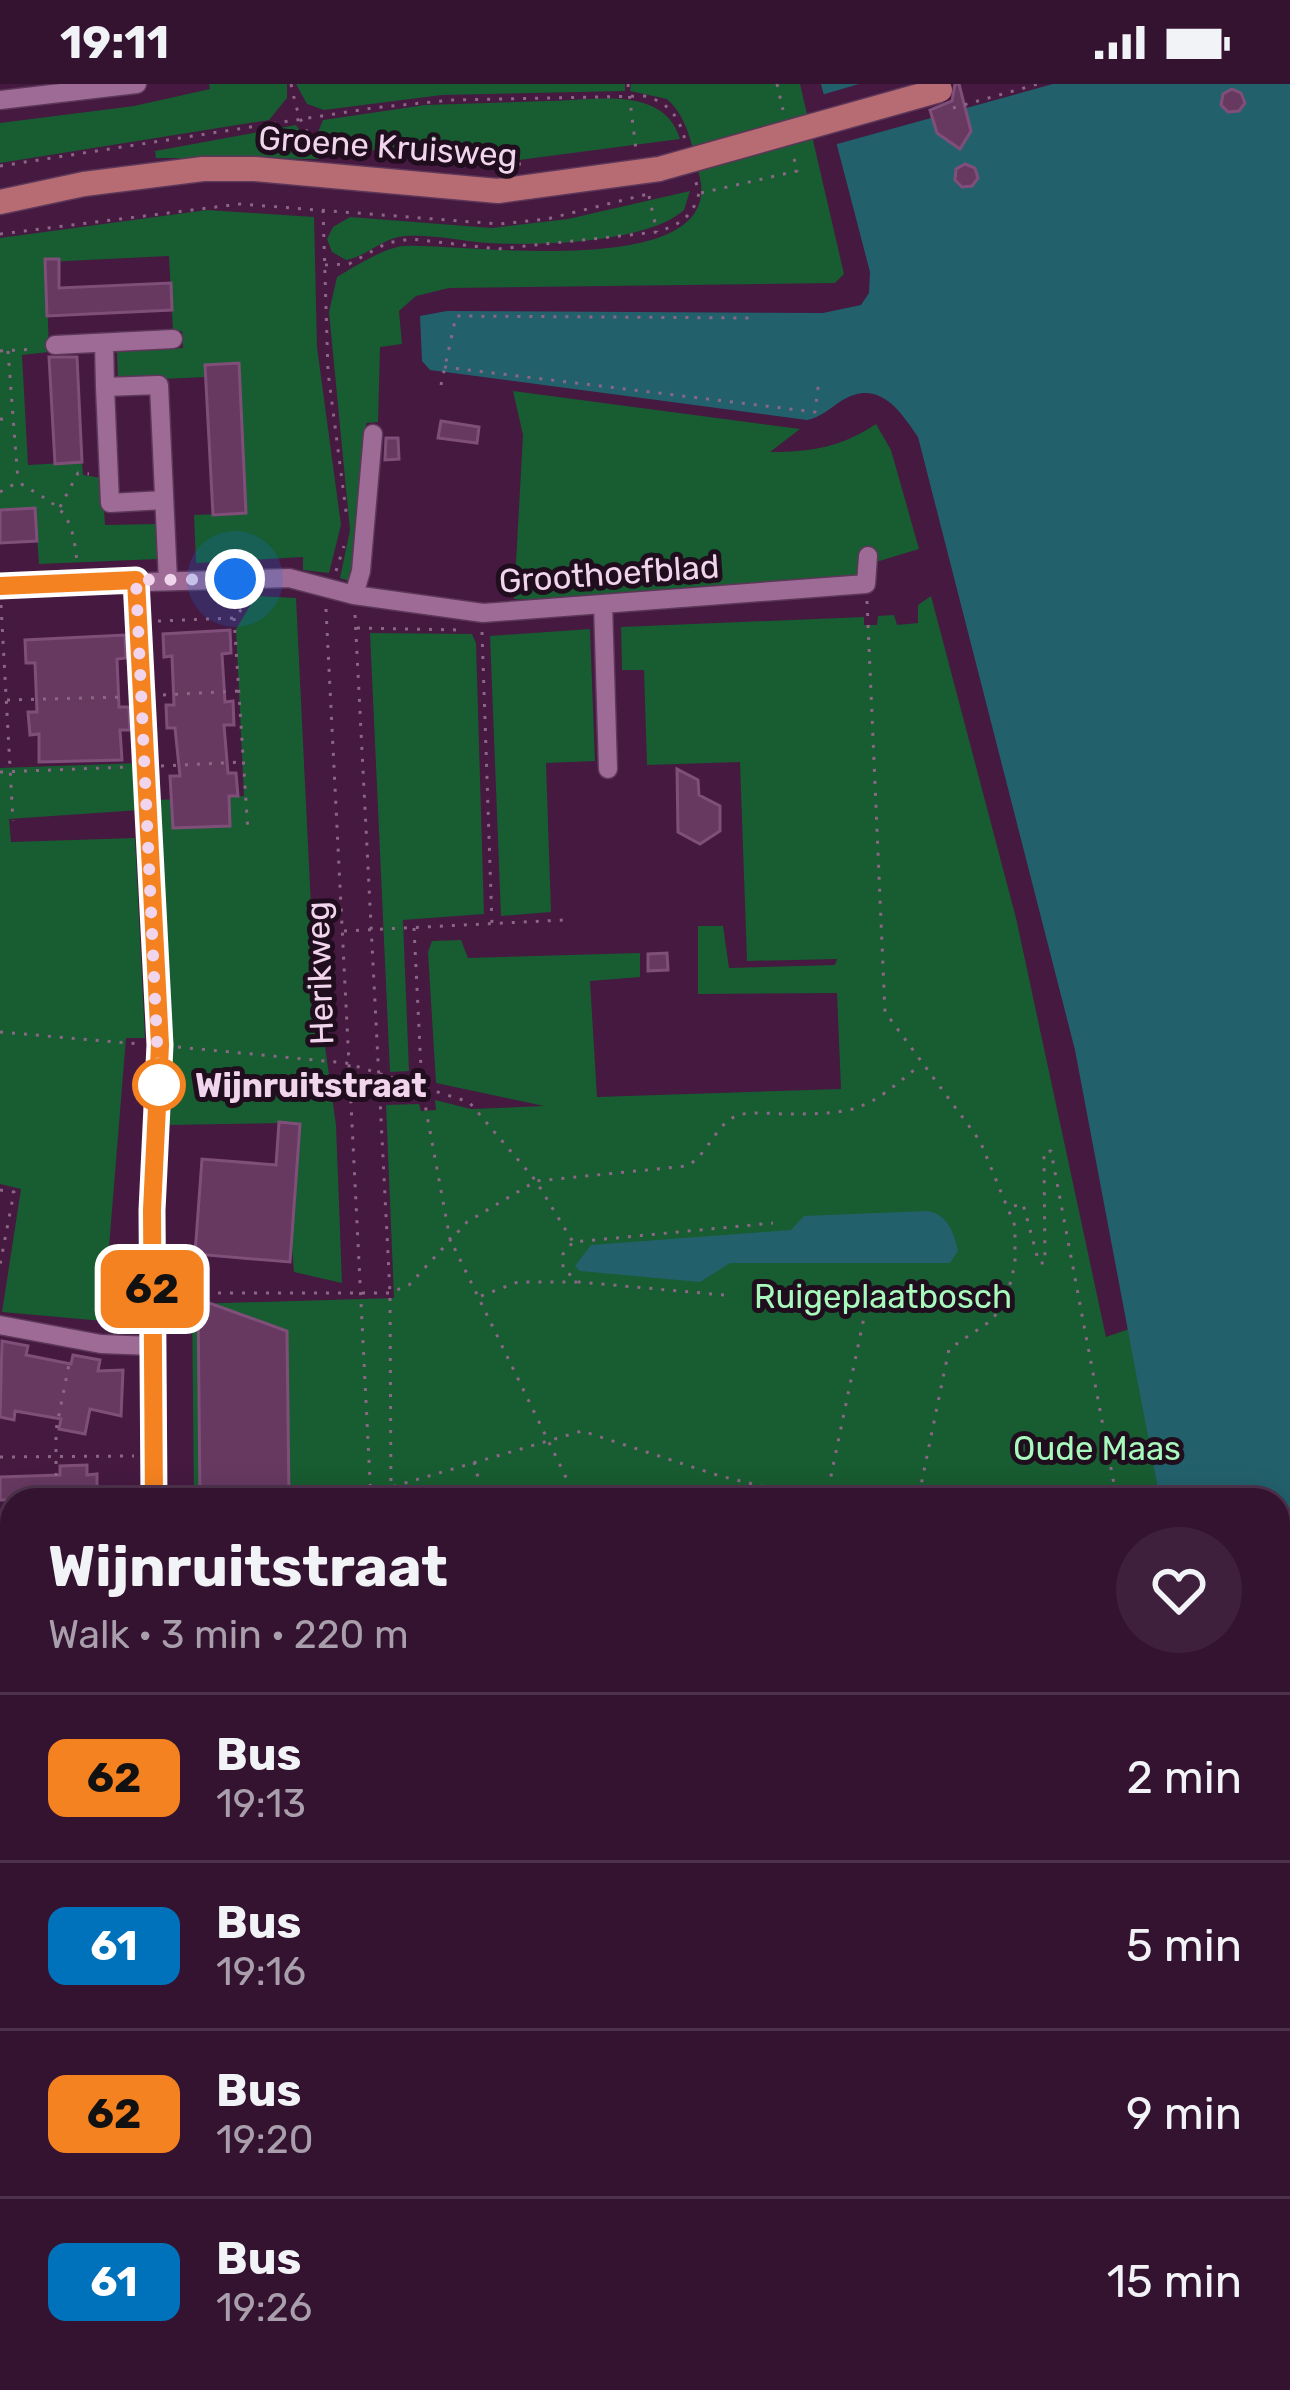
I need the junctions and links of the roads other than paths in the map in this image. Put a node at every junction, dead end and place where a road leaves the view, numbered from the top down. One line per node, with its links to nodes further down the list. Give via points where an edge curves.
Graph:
1 (137, 84): 3 (street)
2 (962, 84): 4 (main road, Groene Kruisweg, bridge, via 662,179 498,191 228,168)
3 (0, 100)
4 (84, 184): 5 (main road, Groene Kruisweg); 6 (main road, Groene Kruisweg)
5 (0, 190)
6 (0, 202)
7 (172, 340): 8 (street)
8 (104, 343): 9 (street); 10 (street)
9 (55, 345)
10 (105, 387): 12 (street, via 159,385); 12 (street, via 110,503)
11 (373, 434): 17 (street)
12 (164, 500): 15 (street)
13 (868, 556): 18 (street, Groothoefblad, via 866,584)
14 (136, 580): 15 (street, Groothoefblad); 16 (street, Groothoefblad); 21 (street, via 160,1045)
15 (168, 580): 17 (street, Groothoefblad, via 269,578)
16 (0, 586)
17 (354, 595): 18 (street, Groothoefblad, via 483,613)
18 (603, 604): 19 (street)
19 (608, 769)
20 (0, 1325): 21 (street)
21 (152, 1346): 22 (street)
22 (154, 1488)

